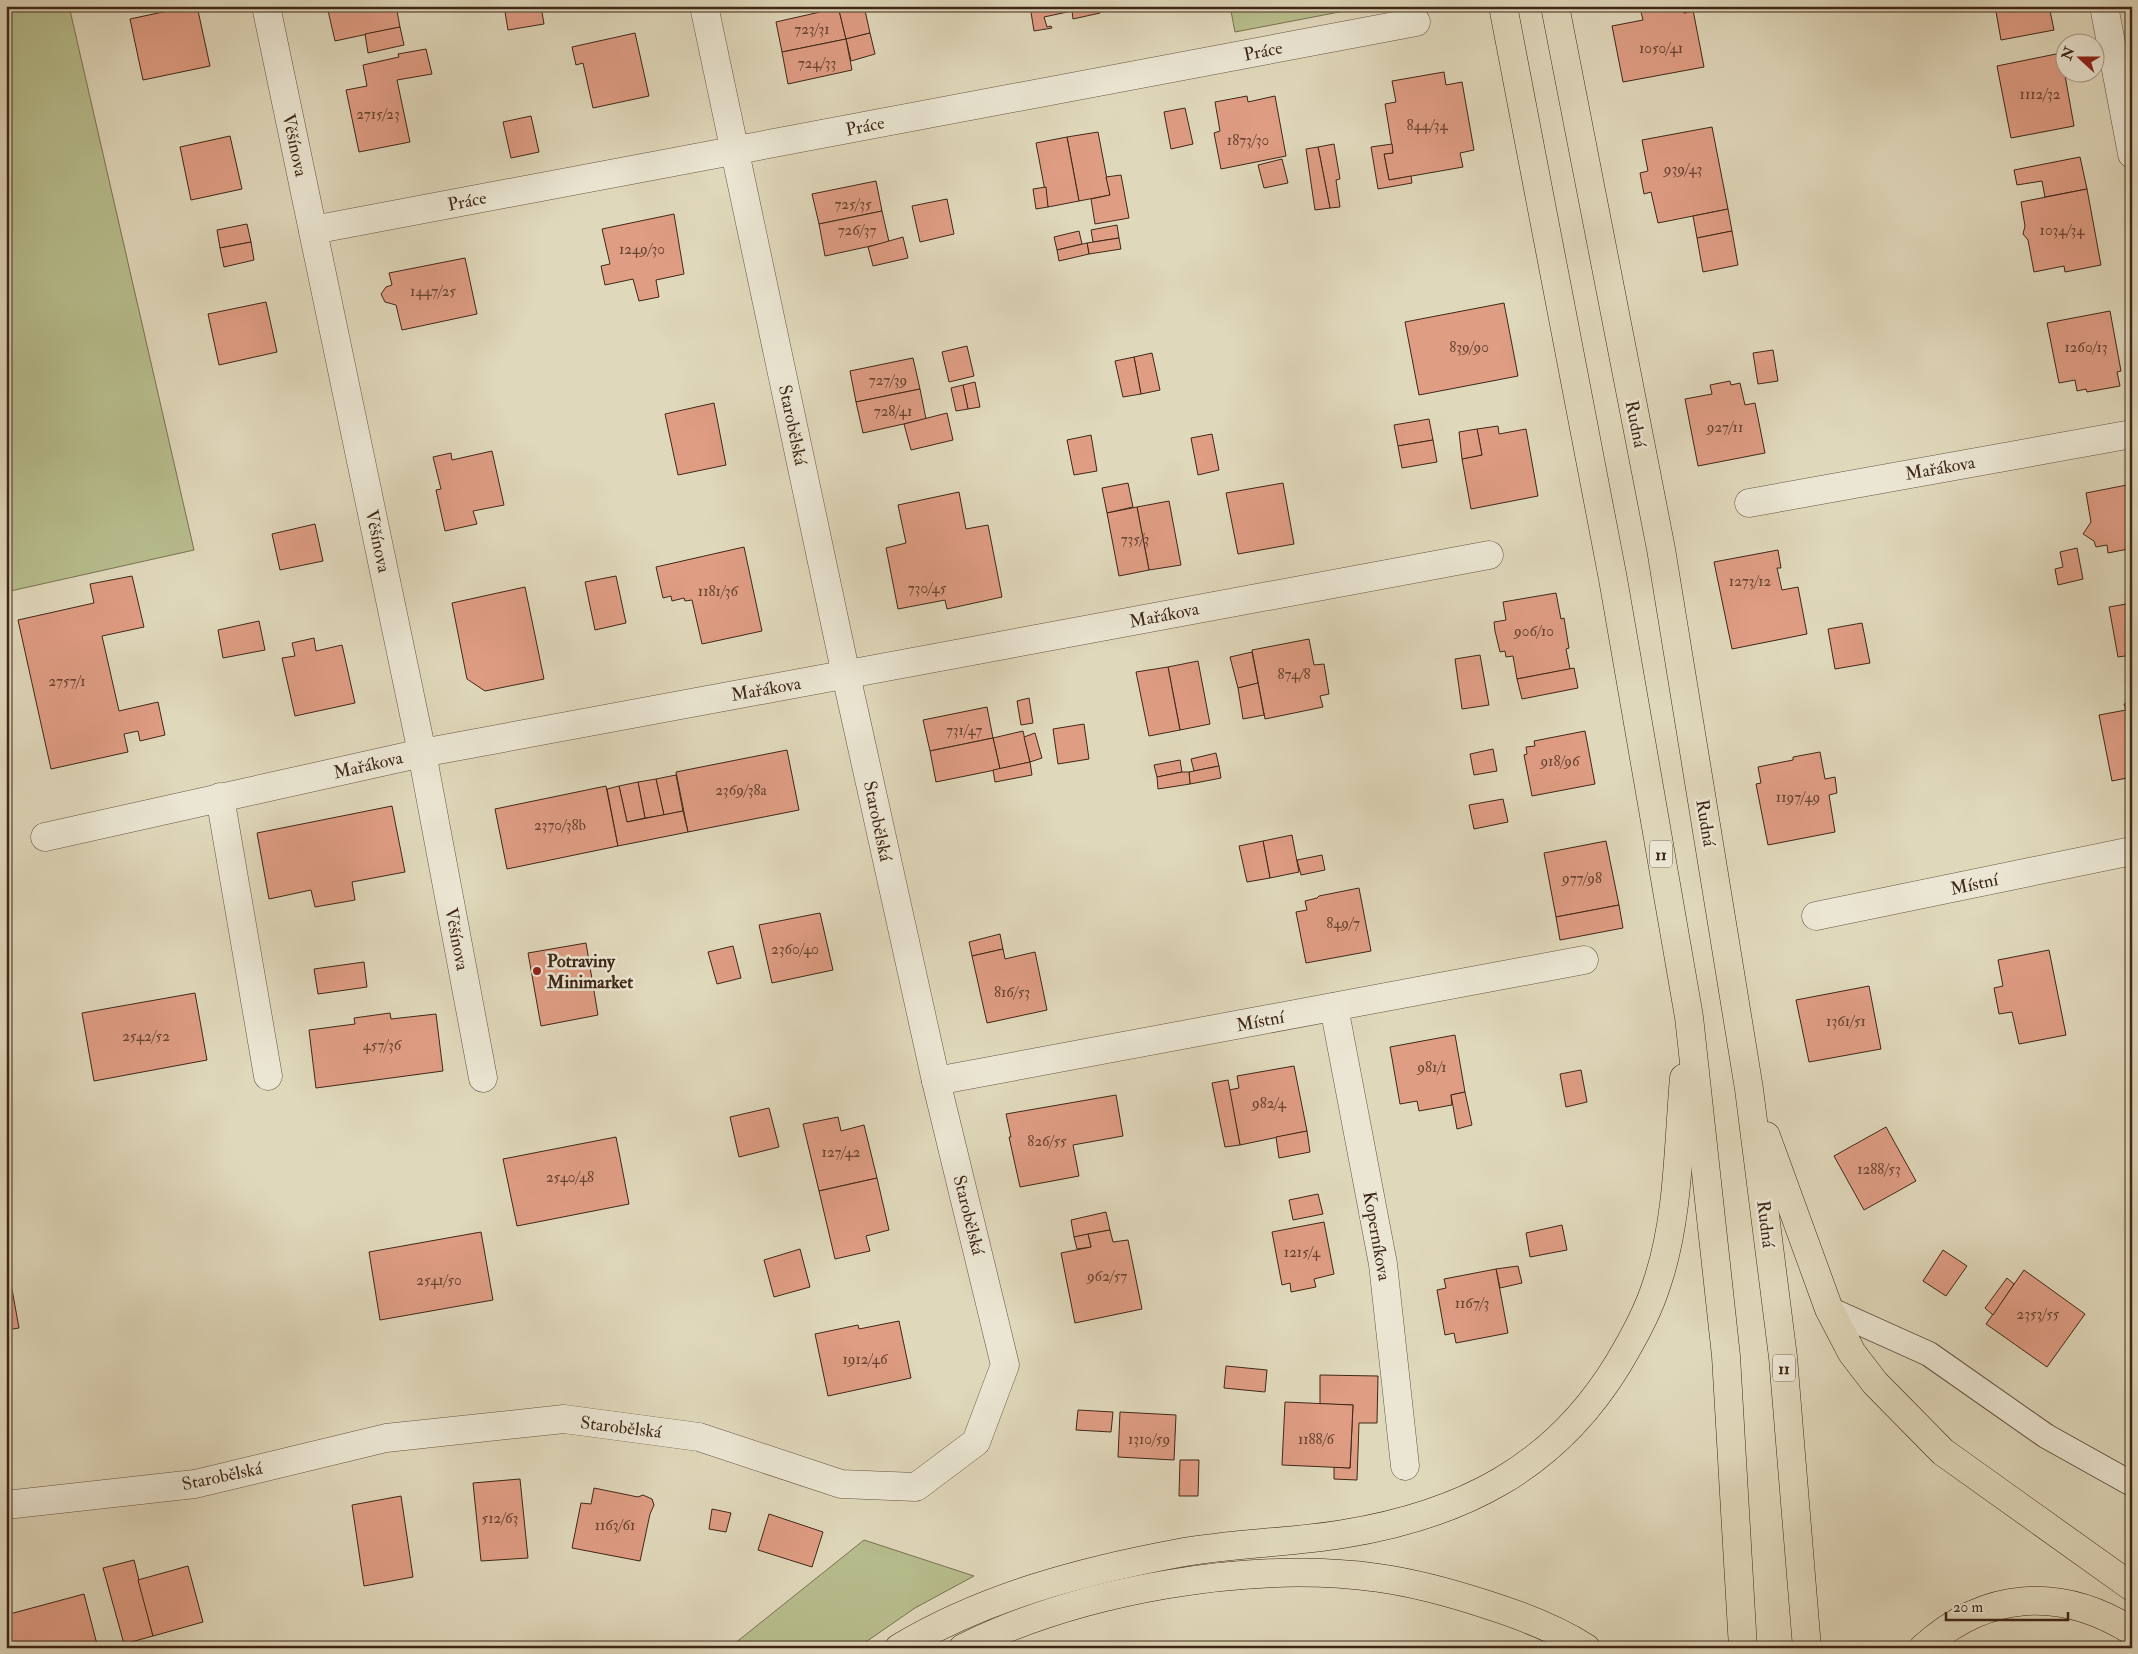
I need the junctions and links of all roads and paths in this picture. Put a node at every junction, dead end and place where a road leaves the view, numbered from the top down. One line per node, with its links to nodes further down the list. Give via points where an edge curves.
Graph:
1 (266, 6): 9 (street, Věšínova)
2 (704, 6): 7 (street, Starobělská)
3 (1503, 6): 21 (highway, 11, via 1613,579)
4 (1555, 6): 25 (highway, Rudná / 11, via 1661,550)
5 (2104, 6): 8 (street)
6 (1416, 22): 7 (street, Práce)
7 (734, 150): 9 (street, Práce); 13 (street, Starobělská)
8 (2132, 154)
9 (313, 230): 14 (street, Věšínova)
10 (2132, 434): 11 (street, Mařákova)
11 (1749, 503)
12 (1489, 555): 13 (street, Mařákova)
13 (846, 675): 14 (street, Mařákova); 24 (street, Starobělská)
14 (422, 752): 15 (street, Mařákova); 23 (street, Věšínova)
15 (220, 798): 16 (street, Mařákova); 22 (street)
16 (45, 837)
17 (2132, 852): 18 (street, Místní)
18 (1816, 916)
19 (1584, 960): 20 (street, Místní)
20 (1334, 1007): 24 (street, Místní); 27 (street, Koperníkova, via 1383,1264)
21 (1690, 1017): 32 (highway, via 1672,1212 1659,1279 1636,1333 1609,1380 1573,1424 1538,1457 1473,1497 1413,1520 1340,1535 1182,1553 1104,1568 975,1608); 35 (highway, 11, via 1726,1356)
22 (268, 1076)
23 (483, 1078)
24 (936, 1081): 29 (street, Starobělská, via 1005,1365 976,1442 916,1487 842,1484 699,1437 564,1419 386,1438 196,1484)
25 (1749, 1089): 26 (highway); 36 (highway, Rudná / 11, via 1783,1357)
26 (1829, 1310): 28 (lane, via 1928,1354 2046,1436); 30 (highway, via 1852,1353 1874,1383 1943,1452)
27 (1406, 1466)
28 (2132, 1484)
29 (6, 1505)
30 (2132, 1587)
31 (2132, 1631): 37 (highway, via 2107,1617 2074,1605 2019,1601 1974,1612 1949,1626)
32 (899, 1648)
33 (963, 1648): 34 (highway, via 1010,1627 1114,1596 1220,1578 1290,1573 1378,1578 1442,1591 1538,1623)
34 (1586, 1648)
35 (1743, 1648)
36 (1807, 1648)
37 (1923, 1648)

